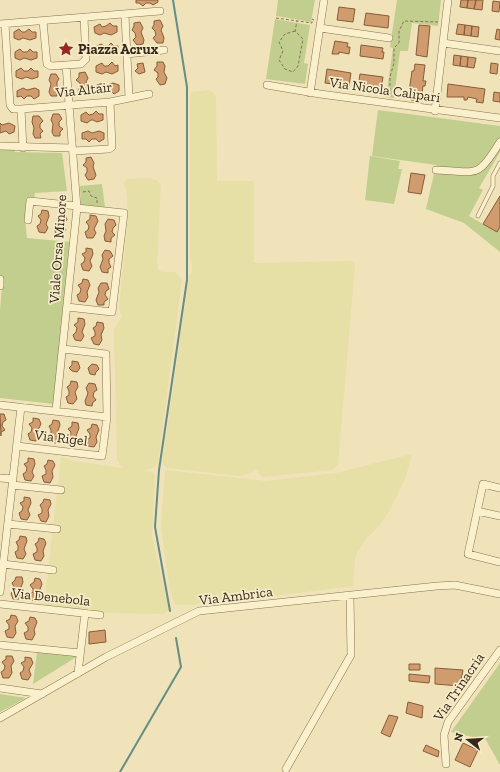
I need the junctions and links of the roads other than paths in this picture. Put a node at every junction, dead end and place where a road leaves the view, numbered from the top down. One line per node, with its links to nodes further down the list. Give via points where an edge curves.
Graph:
1 (324, 0): 8 (street)
2 (448, 0): 10 (street)
3 (160, 11): 4 (street)
4 (125, 14): 5 (street); 13 (street)
5 (84, 18): 6 (street); 14 (street, via 86,61)
6 (43, 21): 7 (street); 14 (street, via 46,62 51,66)
7 (2, 24): 21 (street, via 10,105 13,109)
8 (320, 28): 9 (street); 16 (street)
9 (389, 38)
10 (443, 43): 12 (street); 22 (street)
11 (164, 50): 13 (street)
12 (500, 51)
13 (127, 54): 18 (street)
14 (66, 65): 20 (street, Viale Orsa Minore)
15 (267, 85): 16 (street, Via Nicola Calipari)
16 (310, 93): 22 (street, Via Nicola Calipari)
17 (149, 94): 18 (street, Via Altair)
18 (129, 97): 19 (street, Via Altair)
19 (110, 102): 20 (street, Via Altair); 27 (street, via 112,147)
20 (69, 105): 21 (street, Via Altair); 27 (street, Viale Orsa Minore)
21 (21, 109): 26 (street)
22 (435, 111): 23 (street, Via Nicola Calipari)
23 (500, 118)
24 (500, 142): 29 (street, via 489,160 476,172)
25 (0, 146): 26 (street)
26 (23, 148): 27 (street)
27 (73, 150): 30 (street, Viale Orsa Minore)
28 (500, 163): 31 (lane, via 493,176 494,186)
29 (436, 170)
30 (77, 207): 32 (street, via 30,201); 35 (street, Viale Orsa Minore); 35 (street, via 124,213 112,312)
31 (478, 216)
32 (28, 220)
33 (0, 279): 34 (street)
34 (0, 286)
35 (67, 307): 36 (street, Viale Orsa Minore)
36 (63, 349): 39 (street, Viale Orsa Minore); 40 (street, via 106,354)
37 (0, 405): 38 (street)
38 (21, 407): 39 (street); 41 (street)
39 (56, 410): 40 (street)
40 (107, 417): 41 (street, Via Rigel, via 102,456)
41 (17, 446): 43 (street)
42 (0, 478): 43 (street)
43 (13, 482): 45 (street); 48 (street)
44 (500, 488): 46 (street, via 482,484)
45 (61, 490)
46 (477, 510): 47 (street); 51 (street, via 468,554)
47 (500, 516)
48 (8, 524): 49 (street); 50 (street)
49 (57, 529)
50 (3, 534): 52 (street)
51 (500, 562)
52 (3, 564): 53 (street); 54 (street)
53 (53, 570)
54 (0, 592)
55 (500, 594): 56 (street, Via Ambrica, via 455,586)
56 (350, 596): 63 (street, Via Ambrica, via 199,612); 68 (street, via 351,655)
57 (0, 604): 58 (street, Via Denebola)
58 (84, 613): 59 (street, Via Denebola); 62 (street)
59 (100, 614)
60 (0, 645): 62 (street)
61 (500, 650): 67 (street, Via Trinacria, via 448,722 444,735)
62 (80, 653): 63 (street)
63 (78, 673): 65 (street, Via Ambrica)
64 (0, 688): 65 (street)
65 (42, 694): 66 (street, Via Ambrica)
66 (0, 718)
67 (446, 764)
68 (286, 769)

